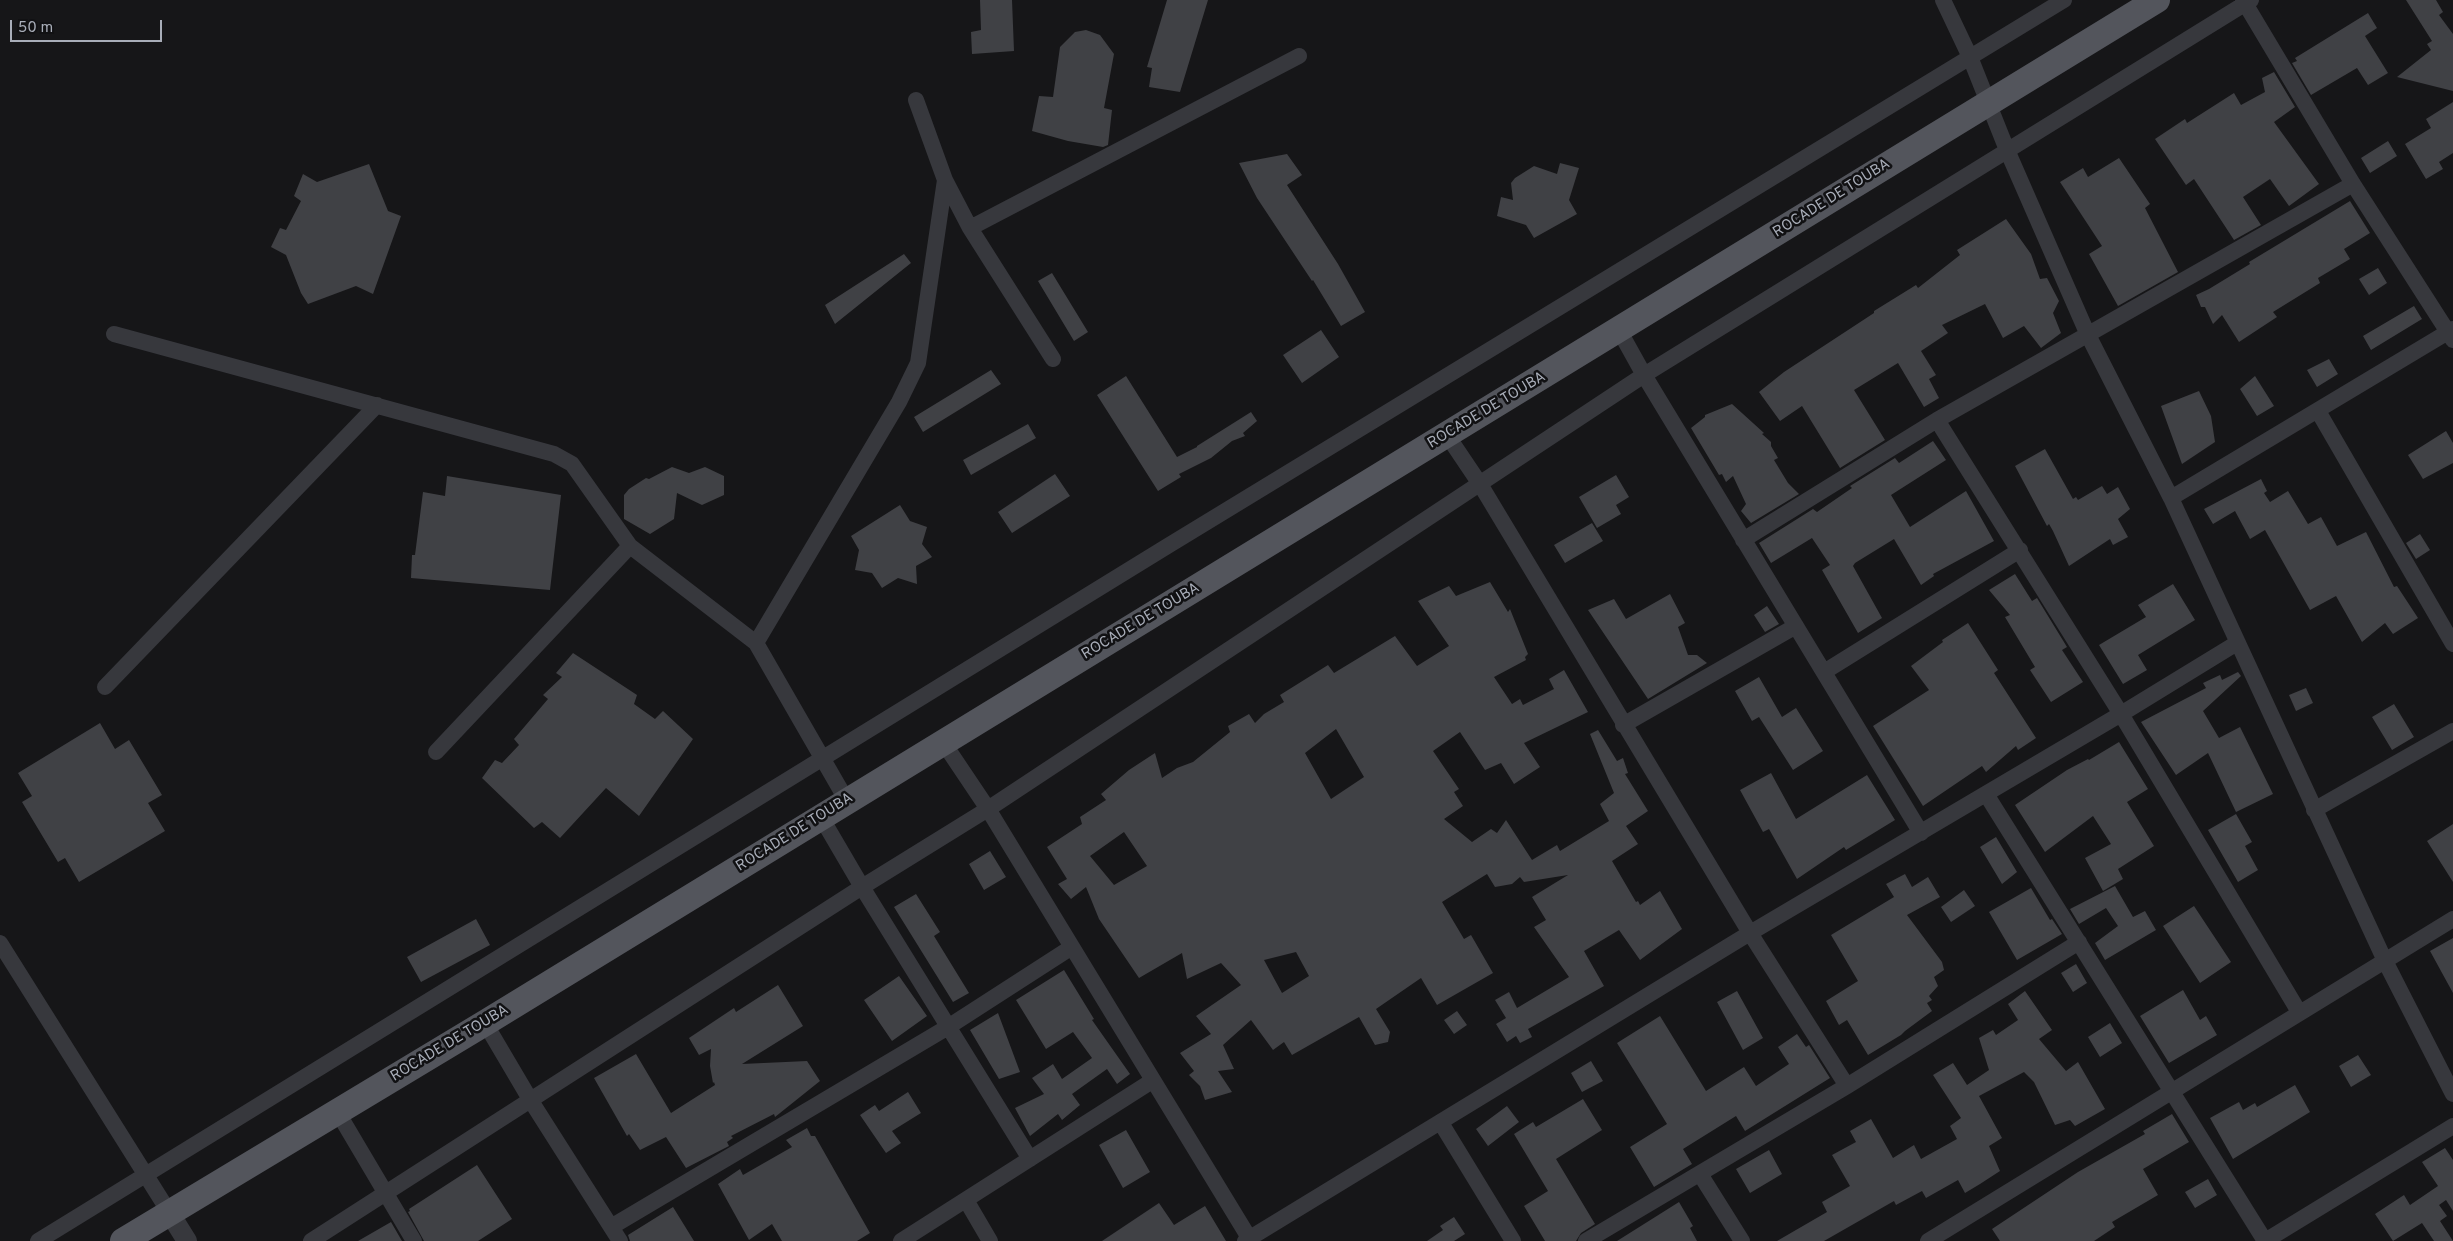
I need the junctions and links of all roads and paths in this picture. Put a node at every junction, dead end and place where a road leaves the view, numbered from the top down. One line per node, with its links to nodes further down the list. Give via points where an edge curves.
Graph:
1 (1944, 0): 6 (street)
2 (2064, 0): 6 (street)
3 (2157, 0): 8 (main road, ROCADE DE TOUBA)
4 (2247, 1): 9 (street); 11 (street)
5 (1299, 56): 12 (street)
6 (1970, 57): 8 (street); 39 (street)
7 (916, 100): 10 (street)
8 (1988, 103): 9 (street); 13 (main road, ROCADE DE TOUBA)
9 (2007, 150): 16 (street); 18 (street)
10 (945, 180): 12 (street); 29 (street, via 918,363 899,402)
11 (2353, 184): 15 (street); 16 (street)
12 (970, 228): 17 (street)
13 (1619, 330): 18 (street); 22 (main road, ROCADE DE TOUBA)
14 (114, 334): 19 (street)
15 (2451, 334): 20 (street)
16 (2088, 335): 21 (street); 24 (street)
17 (1053, 359)
18 (1644, 375): 23 (street); 25 (street)
19 (377, 405): 26 (street, via 554,454 572,464); 33 (street)
20 (2318, 411): 24 (street); 31 (street)
21 (1937, 420): 25 (street); 27 (street)
22 (1447, 435): 23 (street); 37 (main road, ROCADE DE TOUBA)
23 (1480, 484): 35 (street); 42 (street)
24 (2171, 498): 30 (street)
25 (1743, 540): 28 (street)
26 (630, 546): 29 (street); 38 (street)
27 (2020, 550): 32 (street); 34 (street)
28 (1796, 626): 32 (street); 35 (street)
29 (756, 643): 39 (street)
30 (2237, 643): 34 (street); 43 (street)
31 (2453, 644)
32 (1824, 672): 45 (street)
33 (105, 687)
34 (2121, 714): 40 (street); 53 (street)
35 (1623, 724): 48 (street)
36 (2453, 731): 43 (street)
37 (943, 742): 41 (main road, ROCADE DE TOUBA); 42 (street)
38 (436, 752)
39 (823, 758): 41 (street); 66 (street)
40 (1986, 794): 45 (street); 50 (street)
41 (847, 801): 44 (main road, ROCADE DE TOUBA)
42 (988, 809): 46 (street); 51 (street)
43 (2314, 810): 52 (street)
44 (821, 817): 46 (street); 54 (main road, ROCADE DE TOUBA)
45 (1920, 833): 48 (street)
46 (862, 888): 55 (street); 60 (street)
47 (2453, 919): 52 (street)
48 (1750, 933): 57 (street); 62 (street)
49 (0, 942): 66 (street)
50 (2079, 942): 57 (street); 58 (street)
51 (1072, 947): 55 (street); 56 (street)
52 (2385, 961): 53 (street); 59 (street)
53 (2300, 1012): 58 (street)
54 (485, 1023): 60 (street); 61 (main road, ROCADE DE TOUBA)
55 (948, 1027): 64 (street); 70 (street)
56 (1152, 1081): 64 (street); 71 (street)
57 (1847, 1086): 65 (street)
58 (2170, 1091): 82 (street); 83 (street)
59 (2453, 1094)
60 (531, 1101): 67 (street); 70 (street)
61 (338, 1111): 67 (street); 69 (main road, ROCADE DE TOUBA)
62 (1441, 1123): 71 (street); 79 (street)
63 (2453, 1126): 83 (street)
64 (1030, 1159): 68 (street)
65 (1700, 1174): 80 (street); 81 (street)
66 (147, 1175): 69 (street); 72 (street)
67 (387, 1193): 75 (street); 76 (street)
68 (966, 1200): 77 (street); 78 (street)
69 (169, 1212): 73 (main road, ROCADE DE TOUBA); 74 (street)
70 (616, 1234)
71 (1248, 1240)
72 (38, 1241)
73 (123, 1241)
74 (187, 1241)
75 (311, 1241)
76 (414, 1241)
77 (901, 1241)
78 (990, 1241)
79 (1513, 1241)
80 (1586, 1241)
81 (1742, 1241)
82 (1928, 1241)
83 (2265, 1241)

